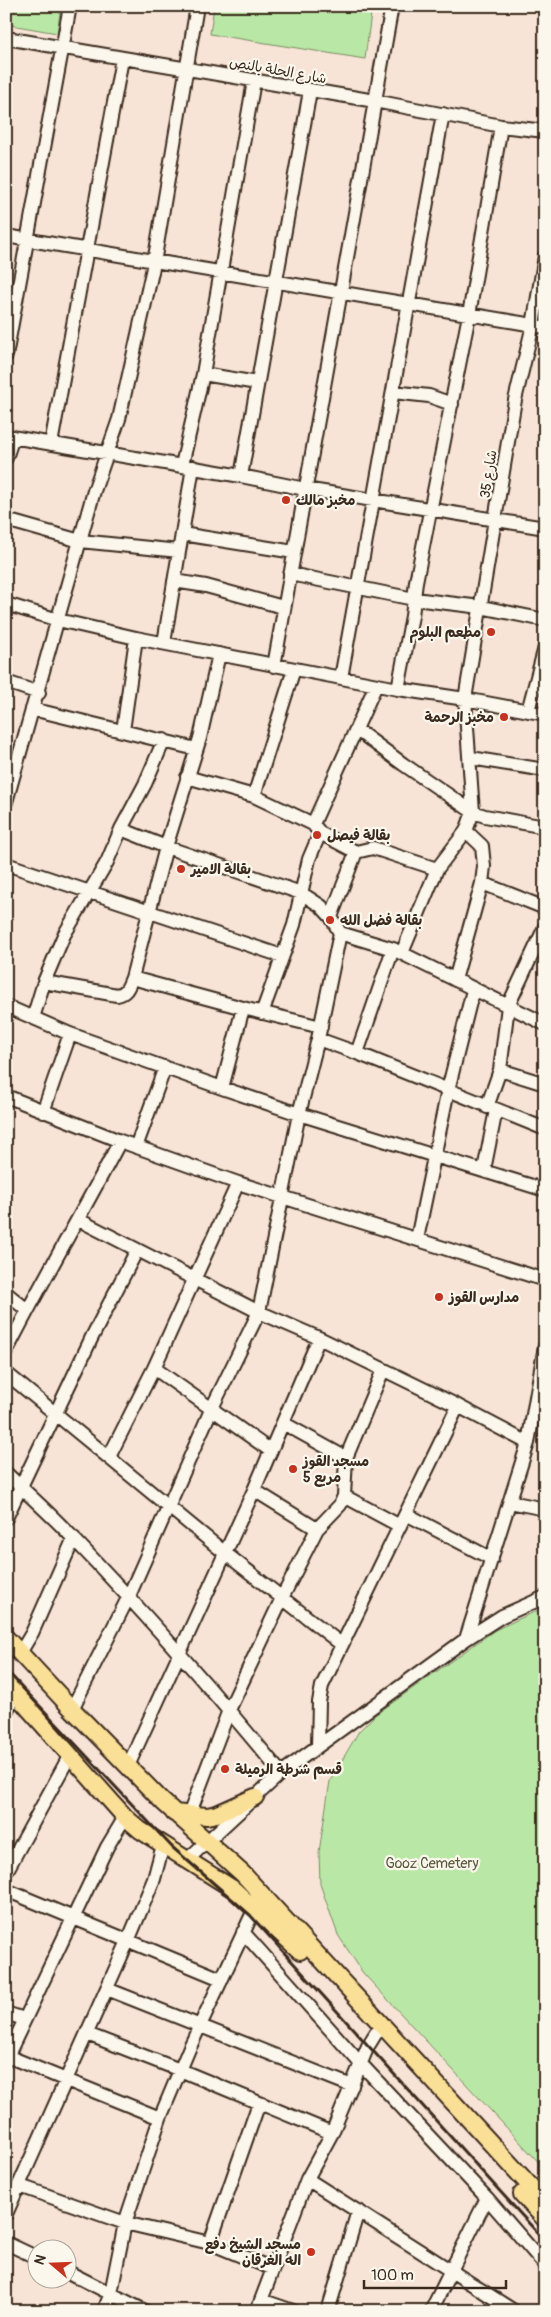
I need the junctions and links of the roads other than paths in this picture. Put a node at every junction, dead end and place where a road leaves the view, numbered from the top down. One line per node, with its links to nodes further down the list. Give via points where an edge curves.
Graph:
1 (70, 6): 5 (street)
2 (197, 6): 7 (street)
3 (392, 6): 10 (street)
4 (6, 38): 5 (street, شارع الحلة بالنص)
5 (62, 48): 6 (street, شارع الحلة بالنص); 15 (street)
6 (122, 58): 7 (street, شارع الحلة بالنص); 16 (street)
7 (186, 70): 8 (street, شارع الحلة بالنص); 18 (street)
8 (254, 81): 9 (street, شارع الحلة بالنص); 19 (street)
9 (310, 91): 10 (street, شارع الحلة بالنص); 20 (street)
10 (374, 101): 11 (street, شارع الحلة بالنص); 21 (street)
11 (443, 114): 12 (street, شارع الحلة بالنص); 22 (street)
12 (502, 126): 13 (street, شارع الحلة بالنص); 23 (street)
13 (545, 131)
14 (6, 236): 15 (street)
15 (28, 241): 16 (street); 25 (street)
16 (87, 250): 18 (street); 31 (street)
17 (545, 256): 24 (street, شارع 35)
18 (154, 263): 19 (street); 32 (street)
19 (220, 273): 20 (street); 26 (street)
20 (277, 283): 21 (street); 27 (street)
21 (340, 292): 22 (street); 36 (street)
22 (410, 304): 23 (street); 28 (street)
23 (469, 315): 24 (street); 29 (street)
24 (539, 326): 40 (street, شارع 35, via 515,400)
25 (6, 356)
26 (203, 374): 27 (street); 34 (street)
27 (257, 383): 35 (street)
28 (393, 392): 29 (street, via 429,396); 37 (street)
29 (452, 404): 38 (street)
30 (10, 436): 31 (street); 33 (street)
31 (52, 444): 32 (street)
32 (108, 454): 34 (street); 43 (street)
33 (6, 458)
34 (187, 466): 35 (street); 42 (street)
35 (241, 476): 36 (street)
36 (305, 489): 37 (street); 45 (street)
37 (372, 500): 38 (street); 48 (street)
38 (432, 508): 40 (street); 49 (street)
39 (6, 520): 43 (street)
40 (496, 520): 41 (street); 52 (street, شارع 35)
41 (545, 528)
42 (182, 534): 44 (street); 45 (street)
43 (80, 541): 44 (street); 53 (street)
44 (179, 552): 47 (street)
45 (294, 552): 46 (street)
46 (290, 574): 48 (street); 51 (street)
47 (174, 581): 51 (street, via 206,586); 56 (street)
48 (358, 588): 49 (street); 61 (street)
49 (414, 599): 52 (street); 64 (street)
50 (6, 604): 53 (street)
51 (283, 607): 59 (street)
52 (481, 608): 54 (street); 66 (street, شارع 35)
53 (58, 620): 55 (street); 65 (street)
54 (545, 620)
55 (136, 638): 56 (street); 71 (street)
56 (164, 643): 58 (street)
57 (545, 647): 68 (street)
58 (219, 654): 59 (street); 73 (street)
59 (274, 666): 60 (street)
60 (294, 669): 61 (street); 78 (street)
61 (341, 678): 63 (street)
62 (6, 682): 65 (street)
63 (376, 685): 64 (street); 70 (street)
64 (398, 689): 66 (street)
65 (38, 693): 67 (street)
66 (465, 698): 68 (street); 74 (street, شارع 35)
67 (32, 710): 71 (street); 75 (street)
68 (528, 711): 69 (street)
69 (545, 714)
70 (357, 730): 80 (street); 82 (street)
71 (123, 731): 72 (street)
72 (164, 740): 73 (street); 83 (street)
73 (196, 749): 77 (street)
74 (471, 758): 76 (street); 80 (street, شارع 35)
75 (12, 764): 79 (street)
76 (545, 770)
77 (187, 777): 78 (street); 85 (street)
78 (254, 796): 82 (street)
79 (6, 802)
80 (473, 812): 81 (street); 84 (street)
81 (545, 827)
82 (316, 828): 86 (street); 91 (street)
83 (121, 829): 85 (street); 90 (street, via 108,862)
84 (466, 831): 88 (street); 89 (street, via 482,846)
85 (166, 847): 91 (street); 93 (street)
86 (356, 852): 88 (street, via 376,848); 94 (street)
87 (6, 864): 90 (street)
88 (437, 869): 97 (street)
89 (482, 883): 92 (street); 100 (street)
90 (89, 892): 93 (street); 101 (street, via 64,935)
91 (301, 893): 94 (street); 98 (street, via 294,925)
92 (545, 908)
93 (150, 913): 98 (street); 99 (street)
94 (331, 917): 96 (street)
95 (545, 927): 104 (street)
96 (340, 933): 97 (street); 109 (street)
97 (397, 951): 100 (street); 111 (street)
98 (282, 956): 106 (street)
99 (132, 978): 101 (street, via 127,990 117,995); 105 (street)
100 (455, 980): 102 (street)
101 (44, 982): 107 (street)
102 (473, 990): 104 (street); 116 (street)
103 (6, 1006): 107 (street)
104 (508, 1006): 108 (street); 113 (street)
105 (243, 1008): 106 (street); 115 (street)
106 (262, 1013): 109 (street)
107 (33, 1018): 110 (street)
108 (545, 1024)
109 (320, 1033): 111 (street); 120 (street)
110 (70, 1034): 112 (street); 119 (street)
111 (357, 1053): 116 (street)
112 (165, 1067): 115 (street); 123 (street)
113 (500, 1070): 114 (street); 118 (street)
114 (545, 1084)
115 (222, 1088): 120 (street)
116 (448, 1090): 118 (street); 124 (street)
117 (7, 1097): 119 (street)
118 (491, 1108): 121 (street); 125 (street)
119 (43, 1112): 122 (street)
120 (299, 1114): 124 (street); 128 (street)
121 (545, 1129)
122 (120, 1141): 123 (street); 129 (street)
123 (136, 1147): 126 (street)
124 (436, 1155): 125 (street); 130 (street)
125 (484, 1170): 127 (street)
126 (238, 1183): 128 (street); 132 (street)
127 (545, 1190)
128 (283, 1196): 130 (street); 136 (street)
129 (79, 1220): 131 (street); 135 (street)
130 (417, 1239): 133 (street)
131 (137, 1250): 132 (street); 145 (street)
132 (195, 1280): 136 (street); 140 (street)
133 (545, 1280)
134 (6, 1293): 135 (street)
135 (28, 1310): 139 (street)
136 (259, 1312): 137 (street); 144 (street)
137 (319, 1338): 141 (street); 146 (street)
138 (545, 1346): 147 (street)
139 (6, 1352)
140 (154, 1368): 144 (street); 149 (street)
141 (383, 1370): 143 (street); 150 (street)
142 (6, 1373): 145 (street)
143 (458, 1406): 147 (street); 158 (street)
144 (211, 1410): 148 (street); 156 (street)
145 (56, 1414): 149 (street); 152 (street)
146 (283, 1423): 148 (street); 150 (street)
147 (528, 1443): 155 (street)
148 (271, 1451): 153 (street)
149 (109, 1457): 156 (street)
150 (346, 1458): 154 (street)
151 (6, 1473): 152 (street)
152 (22, 1488): 159 (street); 162 (street)
153 (254, 1490): 161 (street); 163 (street)
154 (344, 1496): 160 (street); 161 (street, via 340,1505)
155 (510, 1502): 157 (street); 164 (street)
156 (168, 1507): 163 (street); 166 (street)
157 (545, 1509)
158 (406, 1514): 160 (street); 164 (street)
159 (6, 1518)
160 (400, 1526): 170 (street)
161 (317, 1529): 167 (street)
162 (74, 1538): 166 (street); 171 (street)
163 (225, 1553): 167 (street); 172 (street)
164 (492, 1559): 169 (street)
165 (545, 1596): 169 (street, via 525,1604)
166 (128, 1598): 172 (street); 174 (street)
167 (282, 1598): 170 (street); 175 (street)
168 (6, 1638): 171 (main road)
169 (466, 1639): 177 (street)
170 (340, 1644): 177 (street, via 322,1686)
171 (20, 1653): 174 (main road)
172 (179, 1655): 175 (street); 179 (street)
173 (11, 1688): 176 (street); 178 (main road)
174 (72, 1709): 179 (main road)
175 (229, 1710): 180 (street); 182 (street)
176 (6, 1712)
177 (318, 1746): 180 (street)
178 (70, 1755): 183 (main road); 187 (street)
179 (128, 1766): 182 (main road)
180 (281, 1773): 181 (street)
181 (255, 1797): 182 (main road, via 218,1814); 184 (street)
182 (182, 1814): 184 (main road)
183 (125, 1817): 185 (main road); 190 (street)
184 (205, 1842): 186 (street); 211 (main road, via 243,1874)
185 (163, 1844): 186 (main road); 192 (street, via 154,1879)
186 (188, 1860): 189 (main road)
187 (6, 1872)
188 (6, 1890): 190 (street)
189 (255, 1908): 191 (street); 198 (main road)
190 (74, 1917): 192 (street); 196 (street)
191 (243, 1932): 193 (street); 201 (street)
192 (128, 1941): 193 (street); 194 (street)
193 (221, 1979): 197 (street)
194 (107, 1989): 197 (street); 199 (street)
195 (6, 2013): 196 (street)
196 (24, 2020): 200 (street)
197 (201, 2026): 202 (street); 204 (street)
198 (376, 2033): 201 (street); 214 (main road)
199 (87, 2034): 202 (street); 203 (street)
200 (7, 2058): 203 (street)
201 (361, 2064): 204 (street); 210 (street)
202 (180, 2070): 205 (street); 206 (street)
203 (66, 2080): 206 (street); 209 (street)
204 (352, 2086): 207 (street)
205 (259, 2103): 207 (street); 217 (street)
206 (160, 2118): 215 (street)
207 (332, 2134): 208 (street)
208 (307, 2179): 212 (street); 220 (street)
209 (20, 2186): 213 (street); 215 (street)
210 (487, 2198): 219 (street); 221 (street)
211 (545, 2202)
212 (358, 2211): 221 (street); 228 (street)
213 (6, 2214)
214 (545, 2219)
215 (125, 2223): 217 (street); 223 (street)
216 (6, 2243): 218 (street)
217 (210, 2243): 220 (street)
218 (28, 2253)
219 (545, 2264)
220 (273, 2269): 224 (street)
221 (452, 2271): 229 (street); 230 (street)
222 (78, 2277): 223 (street)
223 (111, 2293): 225 (street); 226 (street)
224 (259, 2305): 227 (street)
225 (104, 2311)
226 (145, 2311)
227 (293, 2311)
228 (328, 2311)
229 (431, 2311)
230 (514, 2311)

